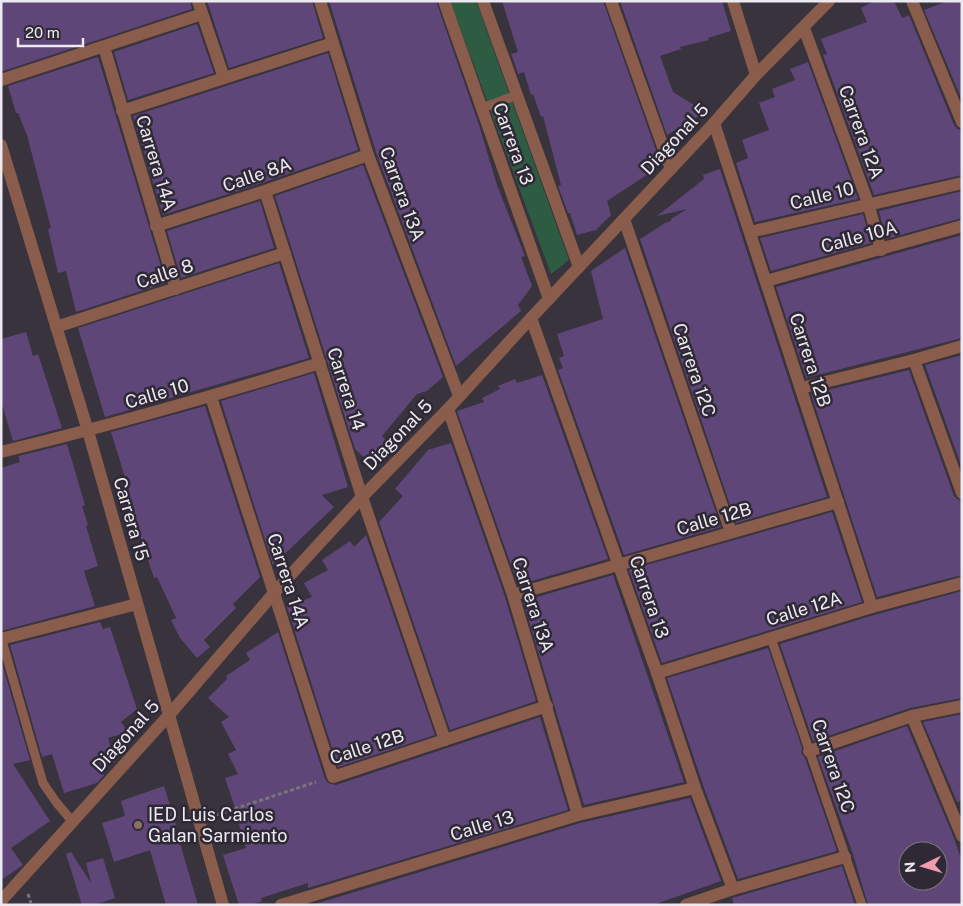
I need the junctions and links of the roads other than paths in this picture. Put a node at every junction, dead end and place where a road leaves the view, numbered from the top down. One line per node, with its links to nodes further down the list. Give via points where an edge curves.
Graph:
1 (320, 1): 10 (street, Carrera 13A)
2 (444, 1): 17 (street, Carrera 13)
3 (483, 1): 15 (street, Carrera 13)
4 (611, 1): 23 (street)
5 (732, 1): 12 (street)
6 (829, 1): 9 (street, Diagonal 5)
7 (916, 2): 16 (street)
8 (200, 7): 11 (street); 13 (street)
9 (804, 28): 12 (street, Diagonal 5); 26 (street, Carrera 12A)
10 (333, 42): 13 (street); 22 (street, Carrera 13A)
11 (104, 46): 14 (street); 18 (street, Carrera 14A)
12 (756, 75): 20 (street, Diagonal 5)
13 (224, 78): 18 (street)
14 (1, 80)
15 (517, 95): 17 (lane); 33 (street, Carrera 13)
16 (959, 107): 19 (street)
17 (482, 108): 36 (street, Carrera 13)
18 (122, 111): 28 (street, Carrera 14A)
19 (962, 122)
20 (714, 123): 23 (street, Diagonal 5); 30 (street, Carrera 12B)
21 (1, 145): 38 (street, Carrera 15)
22 (368, 154): 25 (street, Calle 8A); 43 (street, Carrera 13A)
23 (671, 169): 27 (street, Diagonal 5)
24 (962, 183): 26 (street, Calle 10)
25 (265, 191): 28 (street, Calle 8A); 32 (street, Carrera 14)
26 (868, 203): 30 (street, Calle 10); 31 (street, Carrera 12A)
27 (624, 219): 33 (street, Diagonal 5); 52 (street, Carrera 12C)
28 (156, 226): 35 (street, Carrera 14A)
29 (962, 226): 31 (street, Calle 10A)
30 (750, 232): 34 (street, Carrera 12B)
31 (881, 250): 34 (street, Calle 10A)
32 (285, 253): 35 (street, Calle 8); 41 (street, Carrera 14)
33 (579, 266): 36 (street, Diagonal 5)
34 (766, 281): 42 (street, Carrera 12B)
35 (176, 289): 38 (street, Calle 8)
36 (550, 298): 37 (street, Diagonal 5)
37 (530, 318): 43 (street, Diagonal 5); 53 (street, Carrera 13)
38 (56, 327): 46 (street, Carrera 15)
39 (962, 346): 40 (street)
40 (914, 360): 42 (street); 48 (street)
41 (320, 363): 44 (street, Calle 10); 50 (street, Carrera 14)
42 (801, 388): 51 (street, Carrera 12B)
43 (459, 396): 45 (street, Diagonal 5)
44 (211, 397): 46 (street, Calle 10); 55 (street, Carrera 14A)
45 (448, 409): 50 (street, Diagonal 5); 56 (street, Carrera 13A)
46 (88, 431): 47 (street, Calle 10); 57 (street, Carrera 15)
47 (1, 452)
48 (957, 462): 49 (street)
49 (962, 494)
50 (362, 497): 55 (street, Diagonal 5); 66 (street, Carrera 14)
51 (838, 502): 52 (street, Calle 12B); 58 (street, Carrera 12B)
52 (731, 532): 53 (street, Calle 12B)
53 (619, 565): 56 (street, Calle 12B); 61 (street, Carrera 13)
54 (962, 583): 58 (street, Calle 12A)
55 (274, 593): 64 (street, Diagonal 5); 68 (street, Carrera 14A)
56 (513, 595): 62 (street, Carrera 13A)
57 (136, 604): 59 (street); 64 (street, Carrera 15)
58 (872, 607): 60 (street, Calle 12A)
59 (1, 638): 71 (lane, via 43,783)
60 (771, 638): 61 (street, Calle 12A); 67 (lane, Carrera 12C)
61 (657, 673): 69 (street, Carrera 13)
62 (547, 706): 66 (street, Calle 12B); 70 (street, Carrera 13A)
63 (962, 706): 65 (street)
64 (169, 715): 71 (street, Diagonal 5); 76 (street, Carrera 15)
65 (912, 716): 67 (street); 72 (street)
66 (445, 740): 68 (street, Calle 12B)
67 (809, 751): 73 (lane, Carrera 12C)
68 (333, 777)
69 (695, 788): 70 (street, Calle 13); 74 (street, Carrera 13)
70 (578, 815): 77 (street, Calle 13)
71 (72, 821): 75 (street, Diagonal 5)
72 (962, 835)
73 (845, 856): 74 (street); 79 (lane, Carrera 12C)
74 (734, 888): 78 (street)
75 (1, 900)
76 (223, 905)
77 (281, 905)
78 (686, 905)
79 (862, 905)

